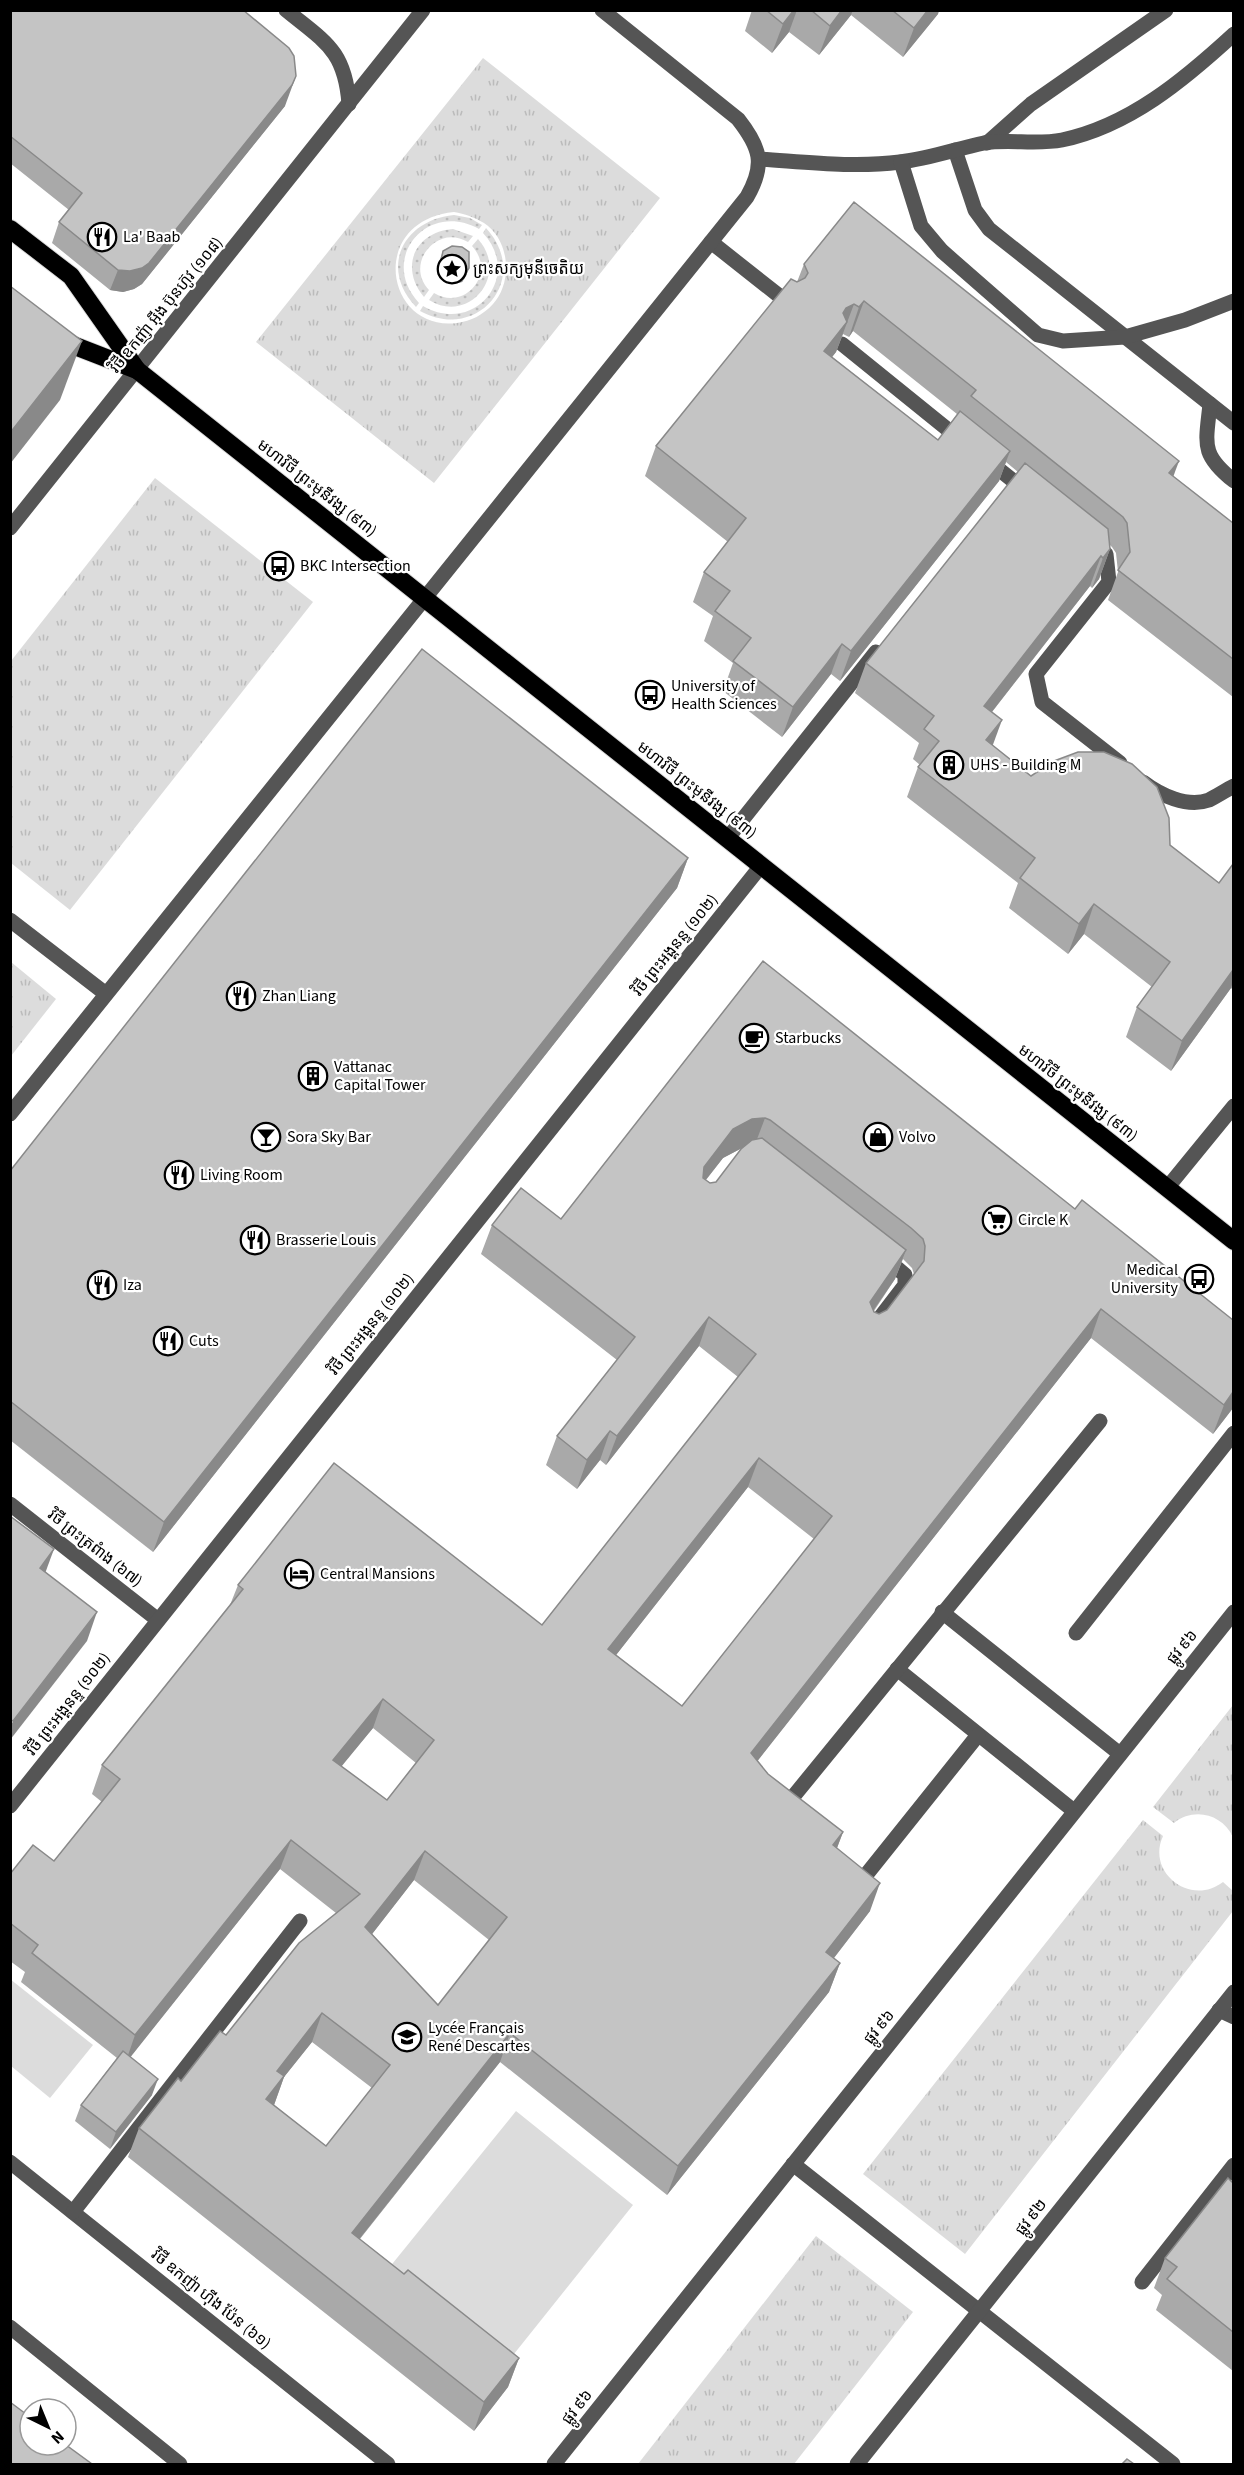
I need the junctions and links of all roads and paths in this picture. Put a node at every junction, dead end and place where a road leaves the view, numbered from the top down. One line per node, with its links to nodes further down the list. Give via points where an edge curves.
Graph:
1 (286, 10): 6 (street, via 338,56 348,79)
2 (423, 10): 6 (street, វិថី ឧកញ៉ា អ៊ីង ប៊ុនហ៊ូវ (១០៨))
3 (602, 10): 9 (street, via 738,119 752,137)
4 (1166, 10): 7 (street, via 1031,104)
5 (1233, 34): 7 (street, via 1192,73 1103,127 1060,140)
6 (349, 104): 18 (street, វិថី ឧកញ៉ា អ៊ីង ប៊ុនហ៊ូវ (១០៨))
7 (987, 143): 8 (street)
8 (955, 150): 10 (street); 16 (street, via 975,210 989,229)
9 (759, 159): 10 (street, via 836,165); 12 (street, via 752,189)
10 (901, 162): 16 (street, via 921,226 942,251 1038,335 1063,341)
11 (10, 229): 18 (highway, មហាវិថី ព្រះមុនីវង្ស (៩៣), via 71,276)
12 (711, 242): 14 (street); 25 (street)
13 (1233, 301): 16 (street)
14 (787, 302)
15 (41, 332): 18 (highway, មហាវិថី ព្រះមុនីវង្ស (៩៣))
16 (1125, 337): 19 (street)
17 (842, 344): 22 (street, via 1008,485)
18 (137, 370): 23 (street, វិថី ឧកញ៉ា អ៊ីង ប៊ុនហ៊ូវ (១០៨)); 25 (highway, មហាវិថី ព្រះមុនីវង្ស (៩៣))
19 (1210, 404): 20 (street); 21 (street, via 1206,448 1215,466)
20 (1233, 423)
21 (1233, 481)
22 (1040, 502)
23 (10, 528)
24 (1077, 532): 27 (street, via 1106,554 1109,582 1036,674 1042,702 1157,793 1186,802 1207,800)
25 (426, 599): 28 (highway, មហាវិថី ព្រះមុនីវង្ស (៩៣)); 31 (street)
26 (886, 640): 28 (street)
27 (1233, 786)
28 (727, 839): 29 (highway, មហាវិថី ព្រះមុនីវង្ស (៩៣))
29 (761, 866): 34 (highway, មហាវិថី ព្រះមុនីវង្ស (៩៣)); 43 (street, វិថី ព្រះអង្គនន្ទ (១០២))
30 (10, 920): 31 (street)
31 (106, 994): 33 (street)
32 (1233, 1106): 34 (street)
33 (10, 1113)
34 (1167, 1188): 35 (highway, មហាវិថី ព្រះមុនីវង្ស (៩៣))
35 (1233, 1241)
36 (867, 1243): 37 (street, via 905,1275 905,1285)
37 (868, 1333)
38 (1100, 1421): 41 (street)
39 (1233, 1432): 44 (street)
40 (10, 1504): 43 (street, វិថី ព្រះត្រពំាង (៦៧))
41 (942, 1612): 45 (street); 47 (street)
42 (1233, 1612): 47 (street, ផ្លូវ ៩៦)
43 (158, 1620): 49 (street, វិថី ព្រះអង្គនន្ទ (១០២))
44 (1076, 1634)
45 (897, 1669): 46 (street); 48 (street)
46 (978, 1735): 50 (street); 51 (street)
47 (1120, 1754): 50 (street, ផ្លូវ ៩៦)
48 (788, 1803)
49 (10, 1806)
50 (1074, 1811): 57 (street, ផ្លូវ ៩៦)
51 (866, 1875)
52 (300, 1921): 59 (street)
53 (1233, 1992): 54 (street, ផ្លូវ ៩២)
54 (1219, 2010): 55 (street); 61 (street, ផ្លូវ ៩២)
55 (1233, 2017)
56 (10, 2162): 59 (street, វិថី ឧកញ៉ា ហ៊ីង ប៉ែន (៦១))
57 (793, 2164): 61 (street); 65 (street, ផ្លូវ ៩៦)
58 (1233, 2165): 60 (street)
59 (73, 2211): 64 (street, វិថី ឧកញ៉ា ហ៊ីង ប៉ែន (៦១))
60 (1142, 2282)
61 (980, 2311): 66 (street, ផ្លូវ ៩២); 67 (street)
62 (10, 2327): 63 (street)
63 (180, 2464)
64 (388, 2464)
65 (554, 2464)
66 (857, 2464)
67 (1173, 2464)

